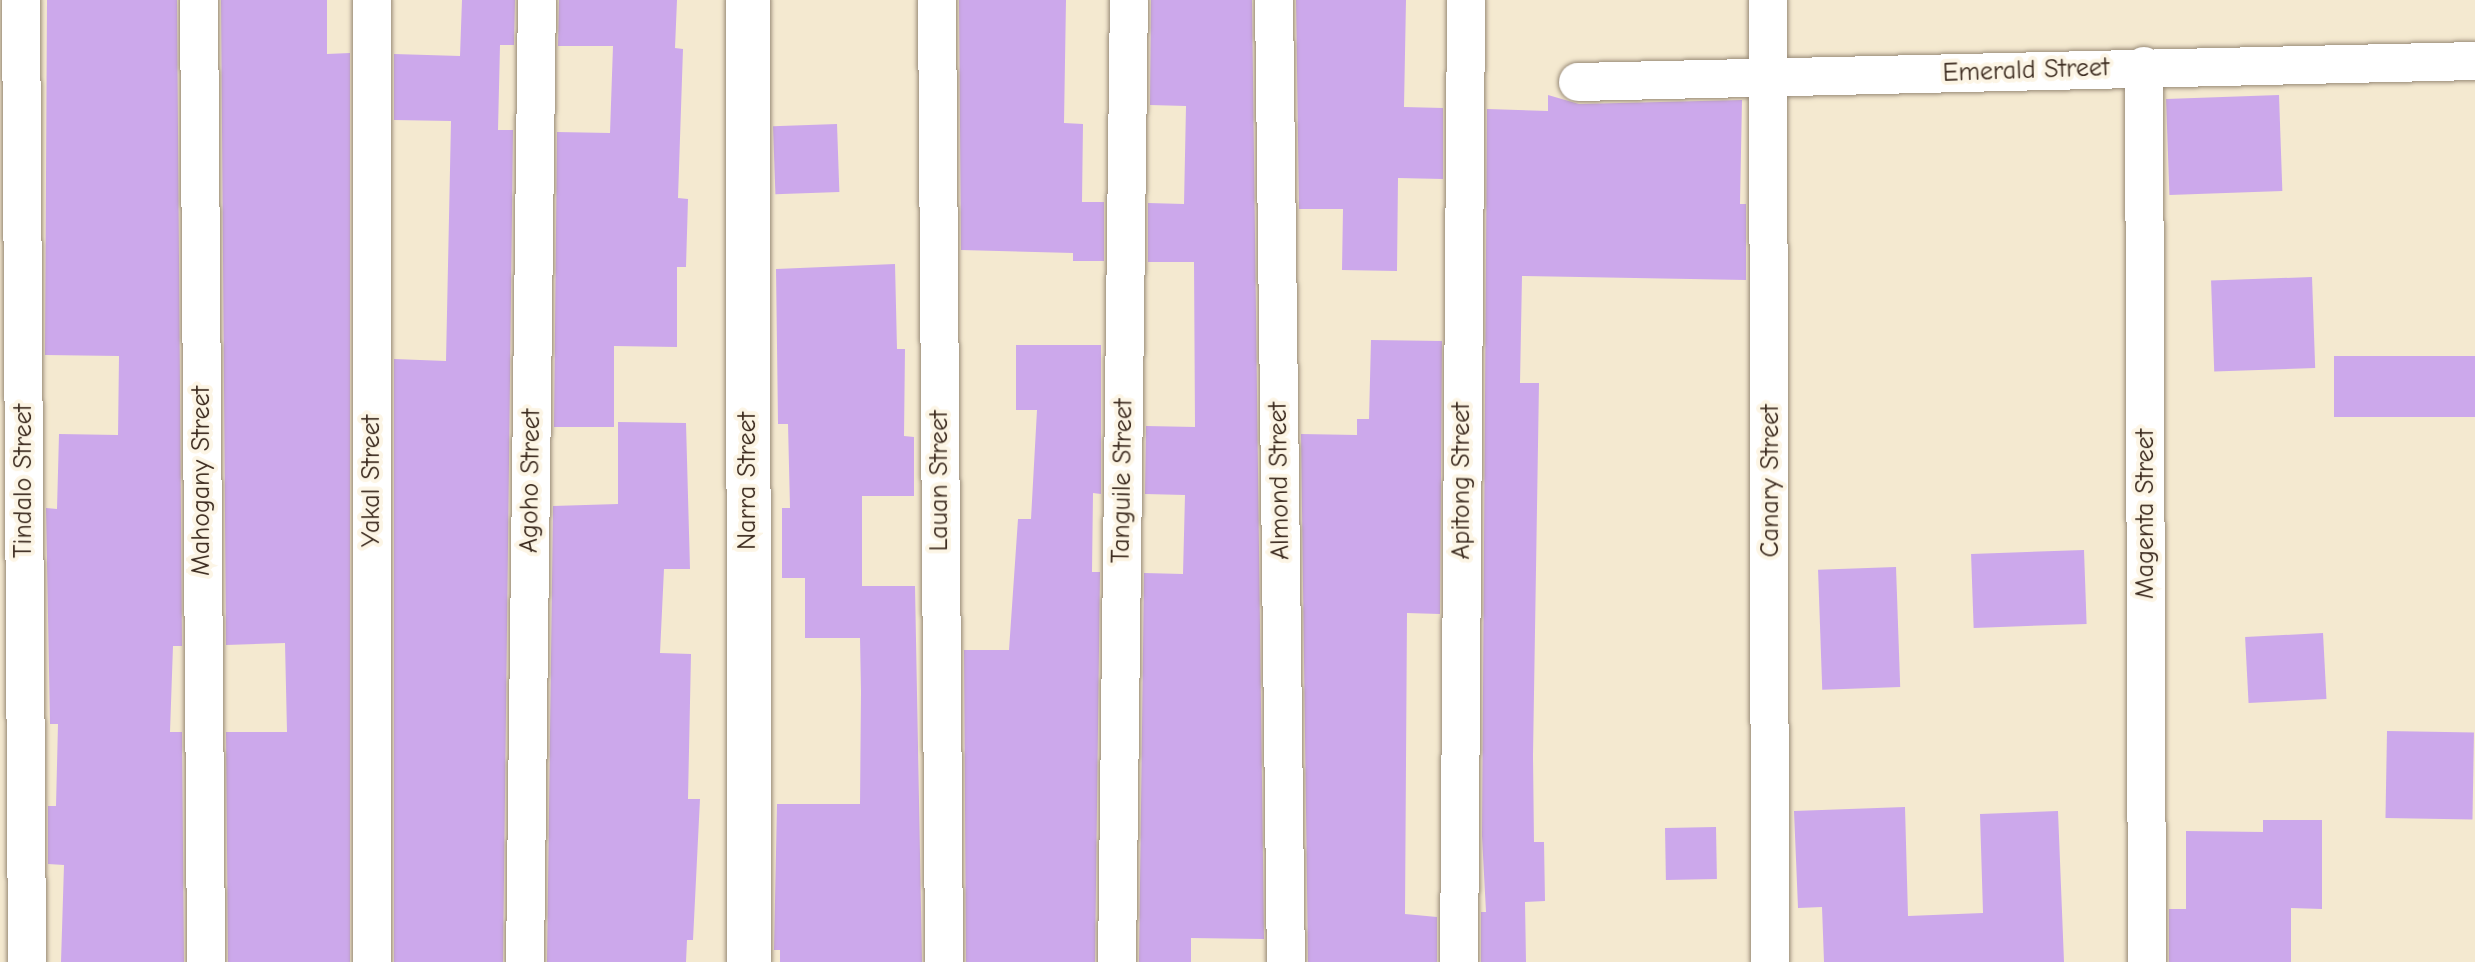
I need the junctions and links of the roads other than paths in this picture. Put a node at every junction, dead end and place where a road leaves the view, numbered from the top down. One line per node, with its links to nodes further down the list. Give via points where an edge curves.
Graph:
1 (21, 0): 15 (street, Tindalo Street)
2 (199, 0): 16 (street, Mahogany Street)
3 (372, 0): 17 (street, Yakal Street)
4 (537, 0): 18 (street, Agoho Street)
5 (748, 0): 19 (street, Narra Street)
6 (937, 0): 20 (street, Lauan Street)
7 (1129, 0): 21 (street, Tanguile Street)
8 (1274, 0): 22 (street, Almond Street)
9 (1466, 0): 23 (street, Apitong Street)
10 (1768, 0): 13 (street, Canary Street)
11 (2475, 61): 12 (street, Emerald Street)
12 (2144, 66): 13 (street, Emerald Street); 25 (street, Magenta Street)
13 (1772, 81): 14 (street, Emerald Street); 24 (street, Canary Street)
14 (1578, 82)
15 (27, 962)
16 (206, 962)
17 (372, 962)
18 (525, 962)
19 (749, 962)
20 (944, 962)
21 (1117, 962)
22 (1286, 962)
23 (1459, 962)
24 (1770, 962)
25 (2147, 962)

